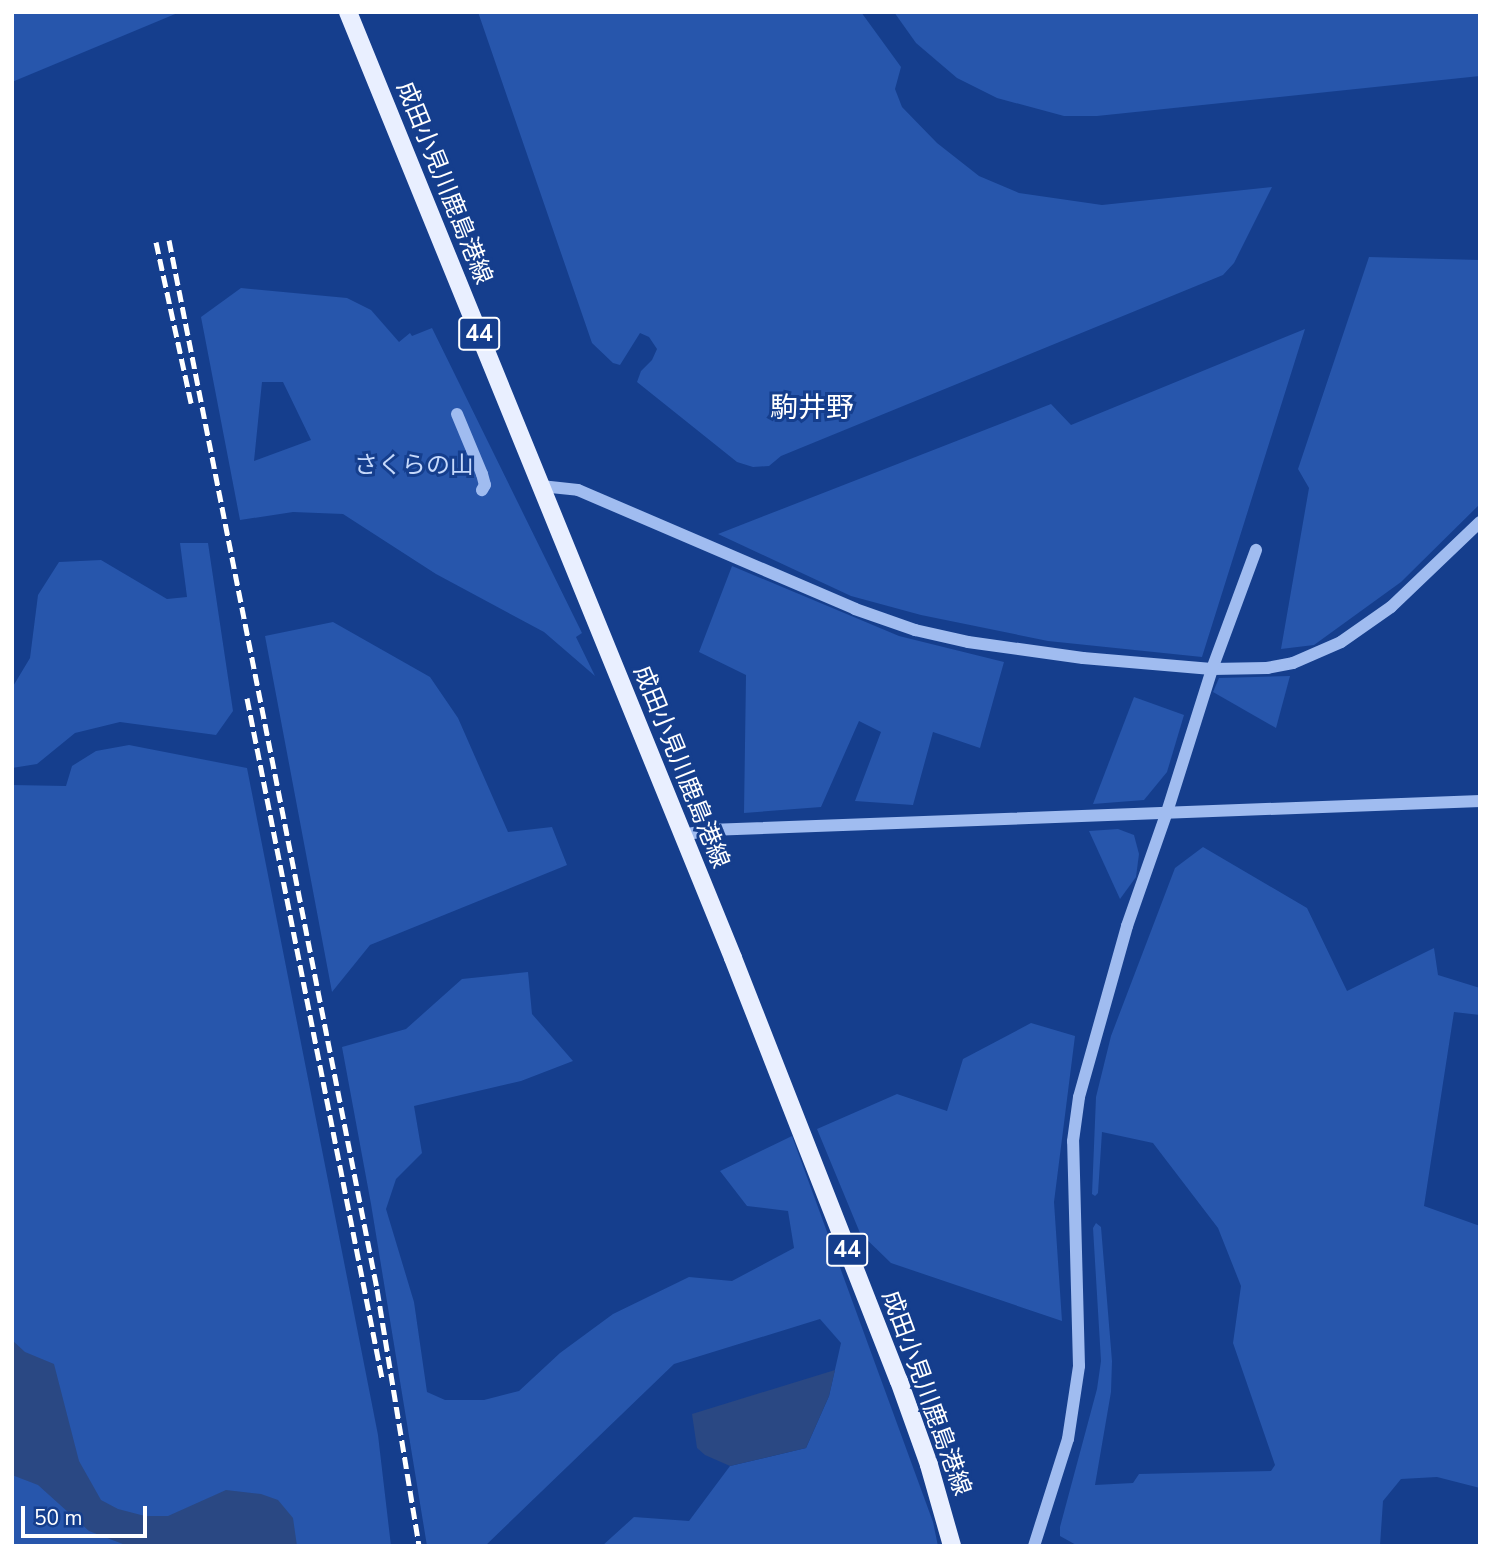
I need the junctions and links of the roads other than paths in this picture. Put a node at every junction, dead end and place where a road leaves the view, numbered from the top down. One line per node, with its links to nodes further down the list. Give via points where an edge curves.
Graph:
1 (348, 12): 3 (main road, 成田小見川鹿島港線 / 44)
2 (457, 414): 4 (street, via 482,474)
3 (541, 486): 7 (street, via 578,490 855,609 915,630 1083,658); 10 (main road, 成田小見川鹿島港線 / 44)
4 (482, 490)
5 (1480, 522): 7 (street, via 1391,607 1341,642 1293,663)
6 (1256, 550): 7 (street)
7 (1212, 669): 9 (street)
8 (1480, 801): 9 (street)
9 (1167, 812): 10 (street, via 709,830); 12 (street, via 1127,926 1079,1097 1073,1141 1079,1366 1068,1439)
10 (682, 835): 11 (main road, 成田小見川鹿島港線 / 44, via 899,1381)
11 (952, 1546)
12 (1034, 1546)

